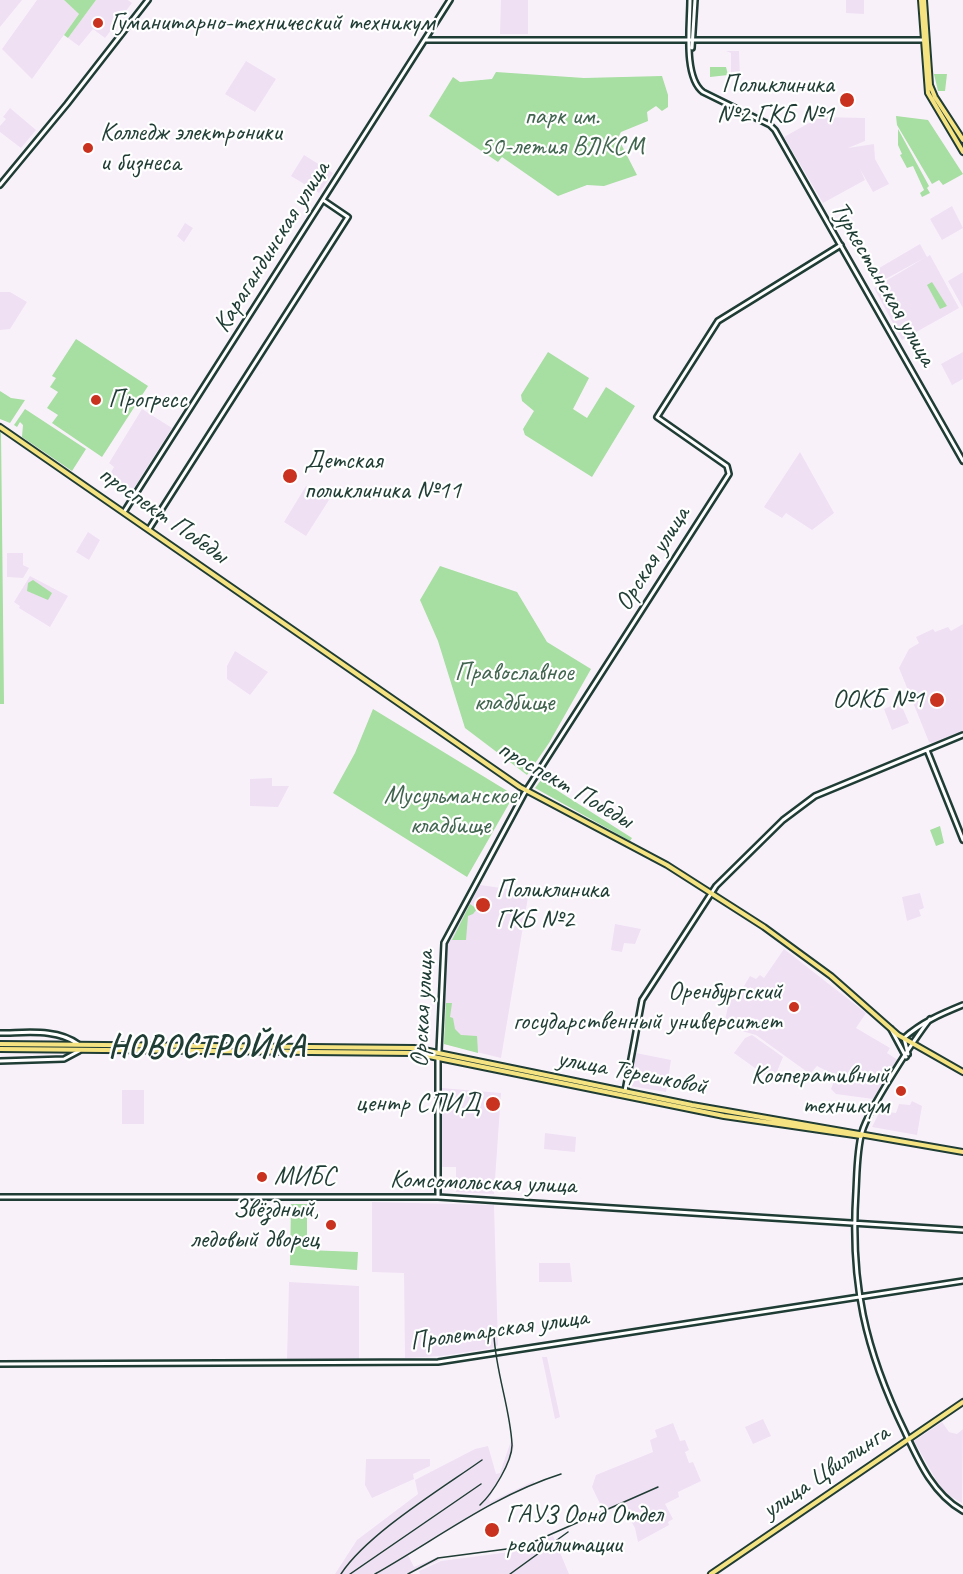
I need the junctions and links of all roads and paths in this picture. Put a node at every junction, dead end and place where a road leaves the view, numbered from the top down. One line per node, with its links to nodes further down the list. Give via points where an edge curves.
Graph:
1 (148, 0): 15 (main road)
2 (450, 0): 5 (main road, Карагандинская улица)
3 (693, 0): 7 (main road)
4 (923, 0): 9 (main road)
5 (429, 33): 6 (main road); 8 (main road, Карагандинская улица)
6 (438, 39): 7 (main road); 8 (main road)
7 (692, 39): 9 (main road); 17 (main road, Туркестанская улица, via 691,75 699,88 770,125)
8 (425, 40): 16 (main road, Карагандинская улица)
9 (924, 40): 10 (main road)
10 (930, 93): 11 (main road); 12 (main road)
11 (939, 103): 12 (main road); 13 (main road)
12 (933, 105): 14 (main road)
13 (963, 140)
14 (963, 152)
15 (0, 184)
16 (323, 200): 20 (main road, Карагандинская улица); 21 (main road, via 348,217)
17 (841, 245): 19 (main road, Туркестанская улица); 24 (main road, Орская улица, via 718,321 657,417 730,471)
18 (1, 428): 20 (main road, проспект Победы)
19 (963, 461)
20 (124, 512): 21 (main road, проспект Победы)
21 (149, 529): 24 (main road, проспект Победы)
22 (963, 735): 23 (main road)
23 (926, 750): 25 (main road); 26 (main road, via 815,796 783,820)
24 (526, 790): 26 (main road, проспект Победы); 37 (main road, Орская улица, via 442,946)
25 (963, 840)
26 (711, 892): 29 (main road, проспект Победы, via 814,963); 41 (main road, via 648,987 638,1014)
27 (963, 1005): 28 (main road)
28 (930, 1019): 31 (main road); 32 (main road)
29 (891, 1027): 31 (main road, проспект Победы); 38 (main road)
30 (0, 1033): 35 (main road, via 63,1035)
31 (904, 1038): 32 (main road, проспект Победы); 38 (main road)
32 (915, 1042): 38 (main road); 40 (main road, проспект Победы)
33 (0, 1044): 34 (main road, улица Терешковой)
34 (26, 1047): 35 (main road, улица Терешковой); 36 (main road, улица Терешковой)
35 (79, 1048): 37 (main road, улица Терешковой, via 374,1045); 39 (main road, via 64,1059)
36 (0, 1050)
37 (439, 1054): 41 (main road, улица Терешковой); 42 (main road, улица Терешковой, via 724,1116); 45 (main road, Орская улица)
38 (907, 1055): 42 (main road)
39 (0, 1061)
40 (963, 1072)
41 (625, 1092): 42 (main road, улица Терешковой)
42 (861, 1136): 43 (main road, улица Терешковой); 46 (main road)
43 (963, 1152)
44 (0, 1197): 45 (main road, Комсомольская улица)
45 (438, 1197): 46 (main road, Комсомольская улица)
46 (854, 1223): 47 (main road, Комсомольская улица); 49 (main road)
47 (963, 1230)
48 (963, 1281): 49 (main road, Пролетарская улица)
49 (859, 1296): 50 (main road, Пролетарская улица, via 438,1362); 52 (main road, via 876,1368)
50 (0, 1364)
51 (963, 1402): 52 (main road, улица Цвиллинга)
52 (908, 1440): 53 (main road, via 939,1492); 54 (main road, улица Цвиллинга)
53 (963, 1511)
54 (712, 1574)

